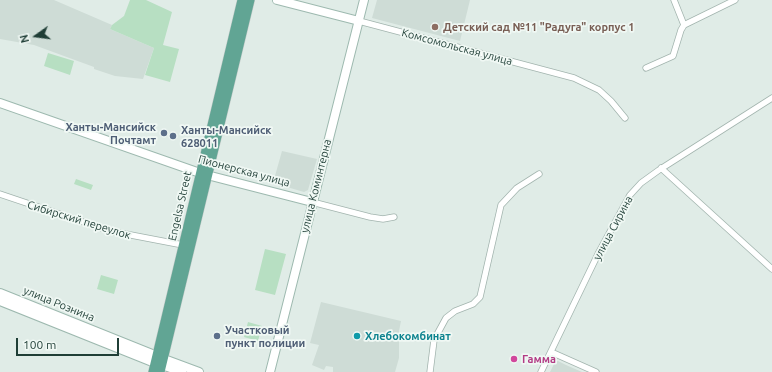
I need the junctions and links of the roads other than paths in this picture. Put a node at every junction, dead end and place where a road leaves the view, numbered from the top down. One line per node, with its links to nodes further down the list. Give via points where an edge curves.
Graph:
1 (242, 0): 14 (main road, Engelsa Street)
2 (250, 0): 14 (main road, Engelsa Street)
3 (277, 0): 7 (street, Комсомольская улица)
4 (364, 0): 7 (street, улица Коминтерна)
5 (674, 0): 8 (street)
6 (735, 0): 8 (street)
7 (359, 21): 12 (street, Комсомольская улица, via 574,78 599,90); 17 (street, улица Коминтерна)
8 (684, 25): 9 (street, via 673,56)
9 (646, 68)
10 (772, 98): 13 (street, улица Сирина)
11 (0, 103): 14 (street, Пионерская улица)
12 (625, 118)
13 (661, 168): 20 (street); 24 (street, улица Сирина, via 641,183 626,201)
14 (204, 174): 17 (street, Пионерская улица); 19 (main road, Engelsa Street); 25 (main road, Engelsa Street)
15 (539, 174): 29 (street, via 517,188 501,205 480,297 473,304 451,314 444,322 432,348)
16 (0, 194): 19 (street, Сибирский переулок, via 110,231)
17 (312, 202): 18 (street, Пионерская улица, via 370,217); 28 (street, улица Коминтерна)
18 (394, 217)
19 (183, 245): 25 (main road, Engelsa Street)
20 (772, 269)
21 (0, 293): 23 (street, улица Рознина)
22 (0, 301): 23 (street, улица Рознина)
23 (48, 316): 25 (street, улица Рознина)
24 (551, 352): 30 (street, улица Сирина); 31 (street)
25 (158, 365): 26 (street, улица Рознина); 27 (street, улица Рознина)
26 (182, 372)
27 (199, 372)
28 (270, 372)
29 (430, 372)
30 (541, 372)
31 (596, 372)

